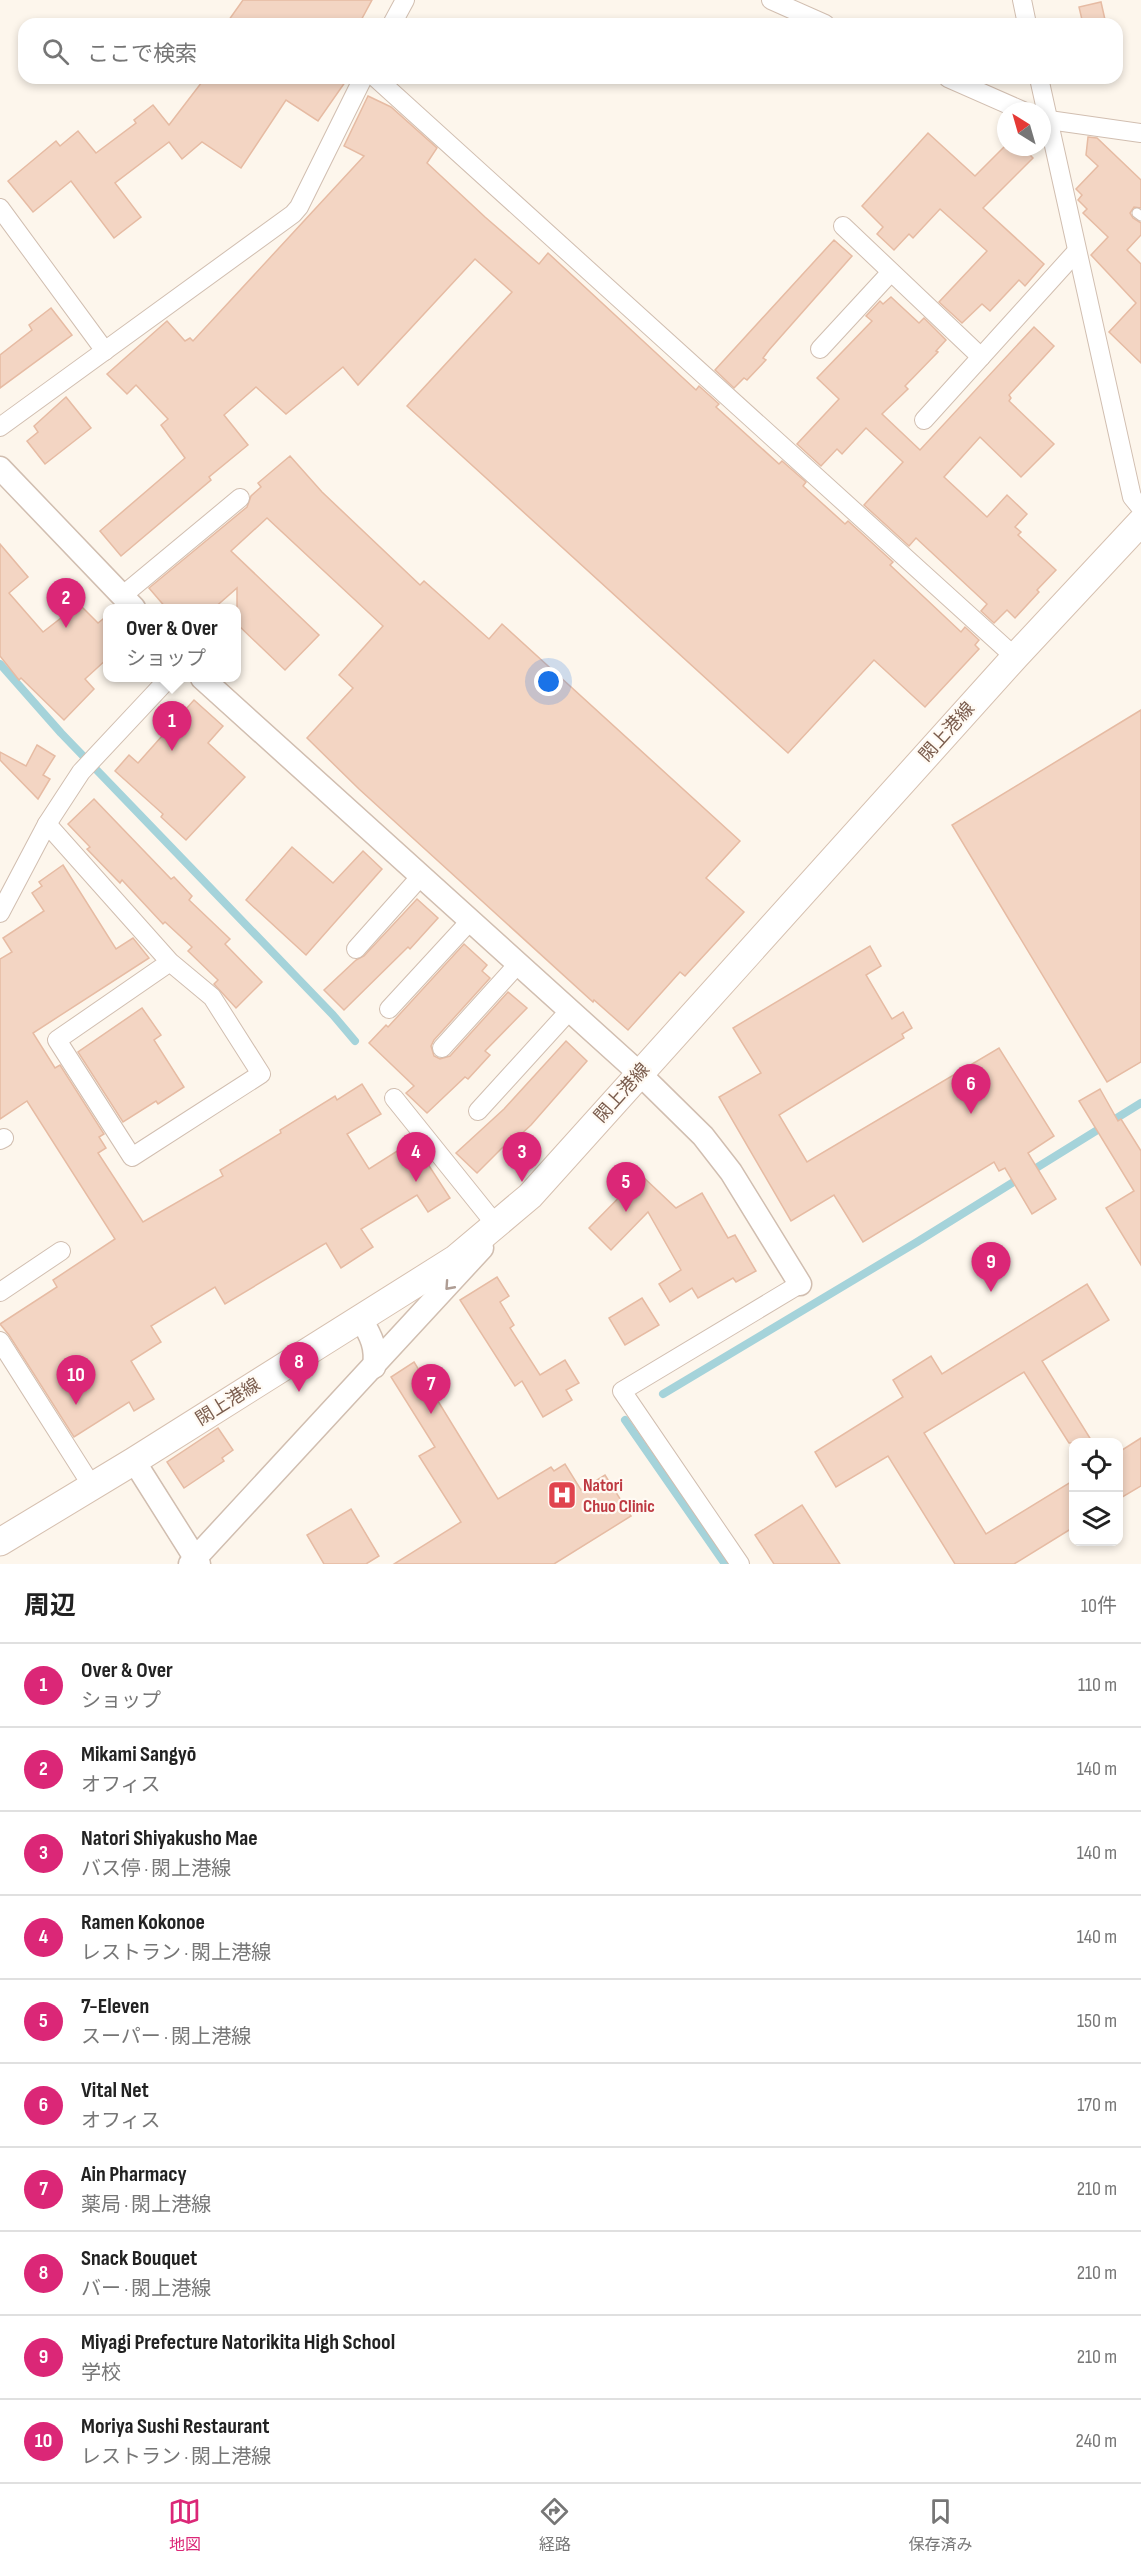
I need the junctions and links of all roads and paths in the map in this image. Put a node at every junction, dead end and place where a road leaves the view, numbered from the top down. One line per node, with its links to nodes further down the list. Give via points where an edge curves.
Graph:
1 (771, 0): 5 (street)
2 (1023, 0): 6 (street)
3 (400, 2): 4 (street)
4 (394, 18)
5 (812, 18)
6 (1027, 18)
7 (360, 84): 21 (street, via 293,214)
8 (383, 84): 30 (street)
9 (962, 84): 11 (street)
10 (1040, 84): 12 (street)
11 (1003, 102)
12 (1042, 102)
13 (1051, 121): 14 (street)
14 (1141, 133)
15 (1051, 146): 18 (street)
16 (0, 208): 21 (street)
17 (843, 226): 19 (street)
18 (1076, 252): 22 (street); 27 (street, via 1132,497)
19 (891, 272): 20 (street); 22 (street)
20 (820, 349)
21 (105, 351): 24 (street)
22 (981, 357): 23 (street)
23 (924, 420)
24 (0, 427)
25 (0, 468): 29 (street)
26 (240, 498): 29 (street)
27 (1141, 508)
28 (1141, 522): 30 (main road, 閖上港線)
29 (128, 602)
30 (1015, 657): 43 (main road, 閖上港線)
31 (165, 682): 33 (street, via 81,772)
32 (206, 682): 34 (street)
33 (47, 824): 35 (street); 38 (street)
34 (421, 876): 36 (street); 37 (street)
35 (0, 913)
36 (471, 920): 39 (street); 40 (street)
37 (356, 949)
38 (170, 962): 38 (street, via 212,997 261,1074 132,1156 57,1040)
39 (518, 964): 41 (street); 42 (street)
40 (389, 1009)
41 (570, 1010): 43 (street); 45 (street)
42 (442, 1048)
43 (639, 1073): 46 (main road, 閖上港線); 49 (street, via 703,1136 731,1172)
44 (394, 1098): 47 (street)
45 (478, 1111)
46 (530, 1196): 47 (main road, 閖上港線); 53 (street, one-way to 53)
47 (495, 1225): 51 (main road, 閖上港線, via 455,1259)
48 (61, 1251): 50 (street)
49 (800, 1284): 58 (street, via 622,1391)
50 (0, 1292)
51 (362, 1319): 53 (street, via 373,1338); 54 (main road, 閖上港線)
52 (0, 1341): 55 (street)
53 (374, 1367): 57 (street)
54 (134, 1461): 55 (main road, 閖上港線); 57 (street)
55 (92, 1486): 56 (main road, 閖上港線)
56 (0, 1542)
57 (195, 1562)
58 (740, 1564)

